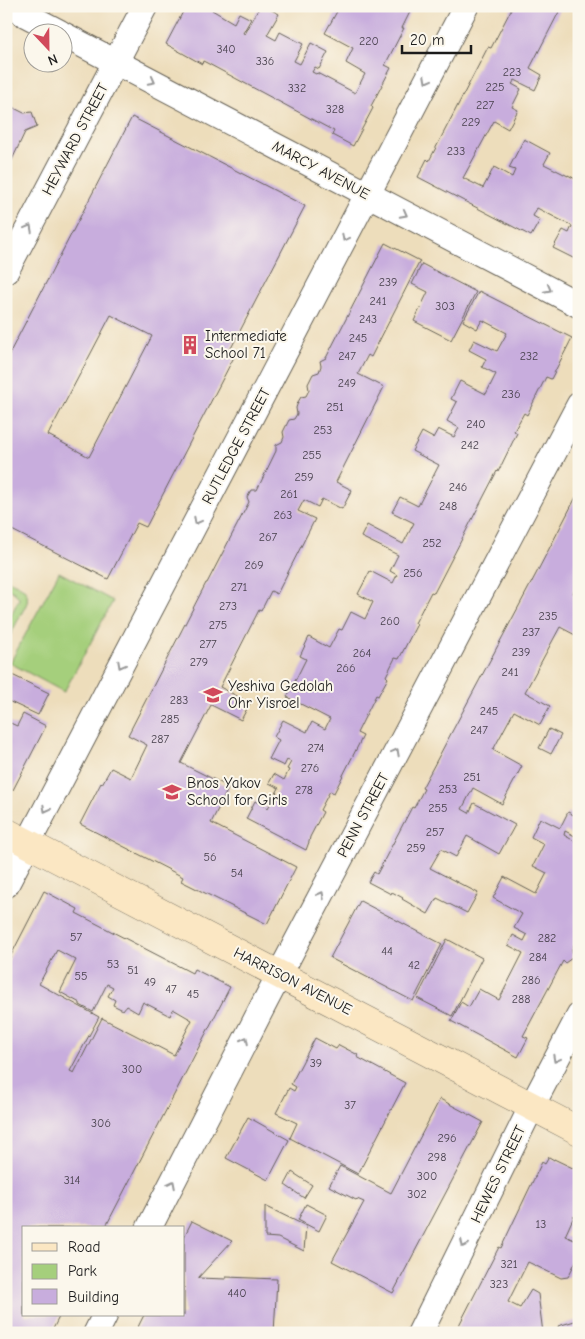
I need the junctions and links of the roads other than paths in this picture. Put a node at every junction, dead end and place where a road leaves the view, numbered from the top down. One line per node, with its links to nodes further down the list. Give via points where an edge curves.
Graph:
1 (9, 6): 4 (street)
2 (145, 6): 6 (street, HEYWARD STREET)
3 (466, 6): 7 (street, RUTLEDGE STREET, one-way to 7)
4 (40, 22)
5 (72, 39): 6 (street, MARCY AVENUE)
6 (116, 62): 7 (street, MARCY AVENUE, one-way to 7); 8 (street, HEYWARD STREET, one-way to 6)
7 (368, 194): 9 (street, MARCY AVENUE, one-way to 9); 11 (street, RUTLEDGE STREET, one-way to 11)
8 (6, 271)
9 (579, 305)
10 (579, 405): 13 (street, PENN STREET, one-way to 10)
11 (17, 838): 12 (street, RUTLEDGE STREET); 13 (street, HARRISON AVENUE)
12 (6, 885)
13 (280, 974): 15 (street, HARRISON AVENUE); 17 (street, PENN STREET, one-way to 13)
14 (579, 1016): 15 (street, HEWES STREET, one-way to 15)
15 (532, 1106): 16 (street, HARRISON AVENUE); 20 (street, HEWES STREET, one-way to 20)
16 (579, 1130)
17 (151, 1226)
18 (104, 1316): 19 (street)
19 (96, 1333)
20 (420, 1333)

